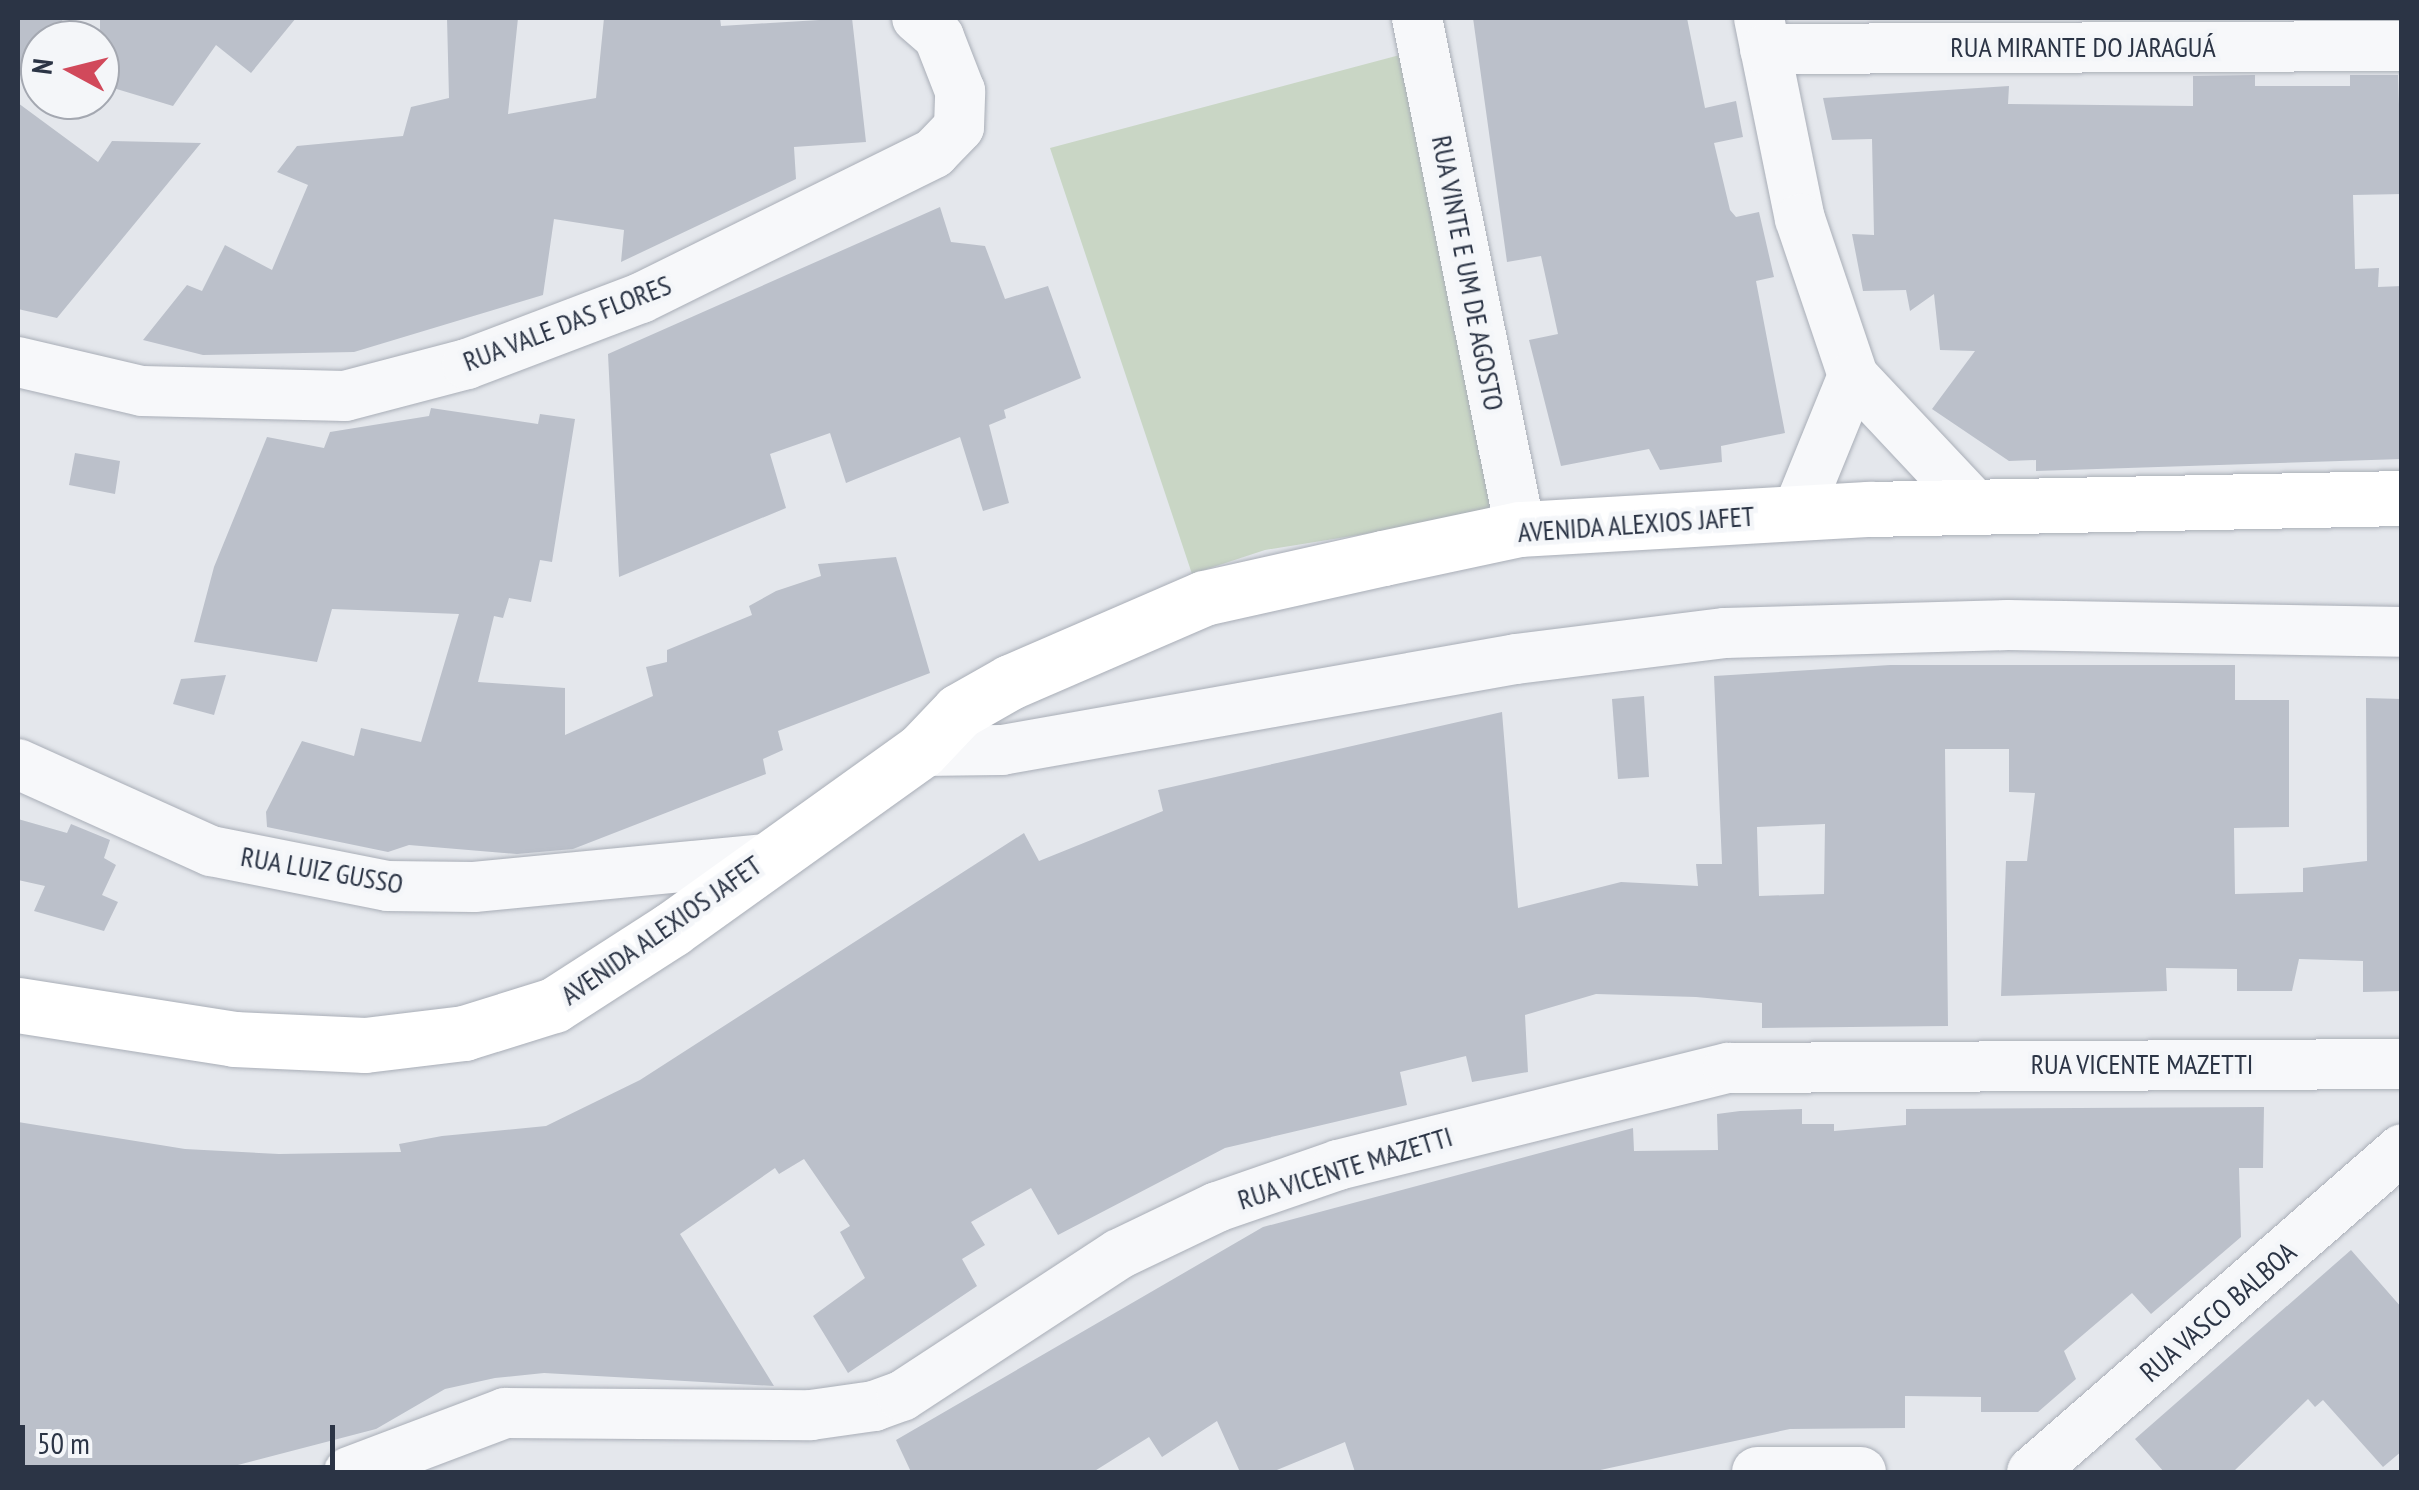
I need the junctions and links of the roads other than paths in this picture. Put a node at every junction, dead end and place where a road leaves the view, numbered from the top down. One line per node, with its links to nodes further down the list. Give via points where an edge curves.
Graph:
1 (917, 18): 5 (street, RUA VALE DAS FLORES, via 940,37 960,92 959,127 934,153 640,298 467,364 345,396 142,391)
2 (1416, 18): 10 (street, RUA VINTE E UM DE AGOSTO)
3 (1762, 33): 4 (street, RUA MIRANTE DO JARAGUÁ); 6 (street, via 1800,219)
4 (2402, 46)
5 (18, 362)
6 (1853, 376): 8 (street); 9 (street)
7 (2402, 498): 8 (main road, AVENIDA ALEXIOS JAFET)
8 (1977, 508): 9 (main road, AVENIDA ALEXIOS JAFET)
9 (1796, 514): 10 (main road, AVENIDA ALEXIOS JAFET)
10 (1520, 529): 12 (main road, AVENIDA ALEXIOS JAFET, via 1204,598 1010,682 959,711)
11 (2402, 632): 12 (street, via 2008,624 1725,633 1516,658 1002,750)
12 (920, 751): 14 (main road, AVENIDA ALEXIOS JAFET)
13 (18, 764): 14 (street, RUA LUIZ GUSSO, via 210,850 388,886 474,888)
14 (764, 859): 15 (main road, AVENIDA ALEXIOS JAFET, via 554,1004 464,1033 366,1045 234,1039)
15 (18, 1004)
16 (2402, 1064): 18 (street, RUA VICENTE MAZETTI, via 1728,1068 1338,1166 1217,1208 1118,1254 902,1396 874,1406 811,1416 505,1413)
17 (2402, 1149): 21 (street, RUA VASCO BALBOA)
18 (348, 1472)
19 (1756, 1472): 20 (street)
20 (1861, 1472)
21 (2032, 1472)

